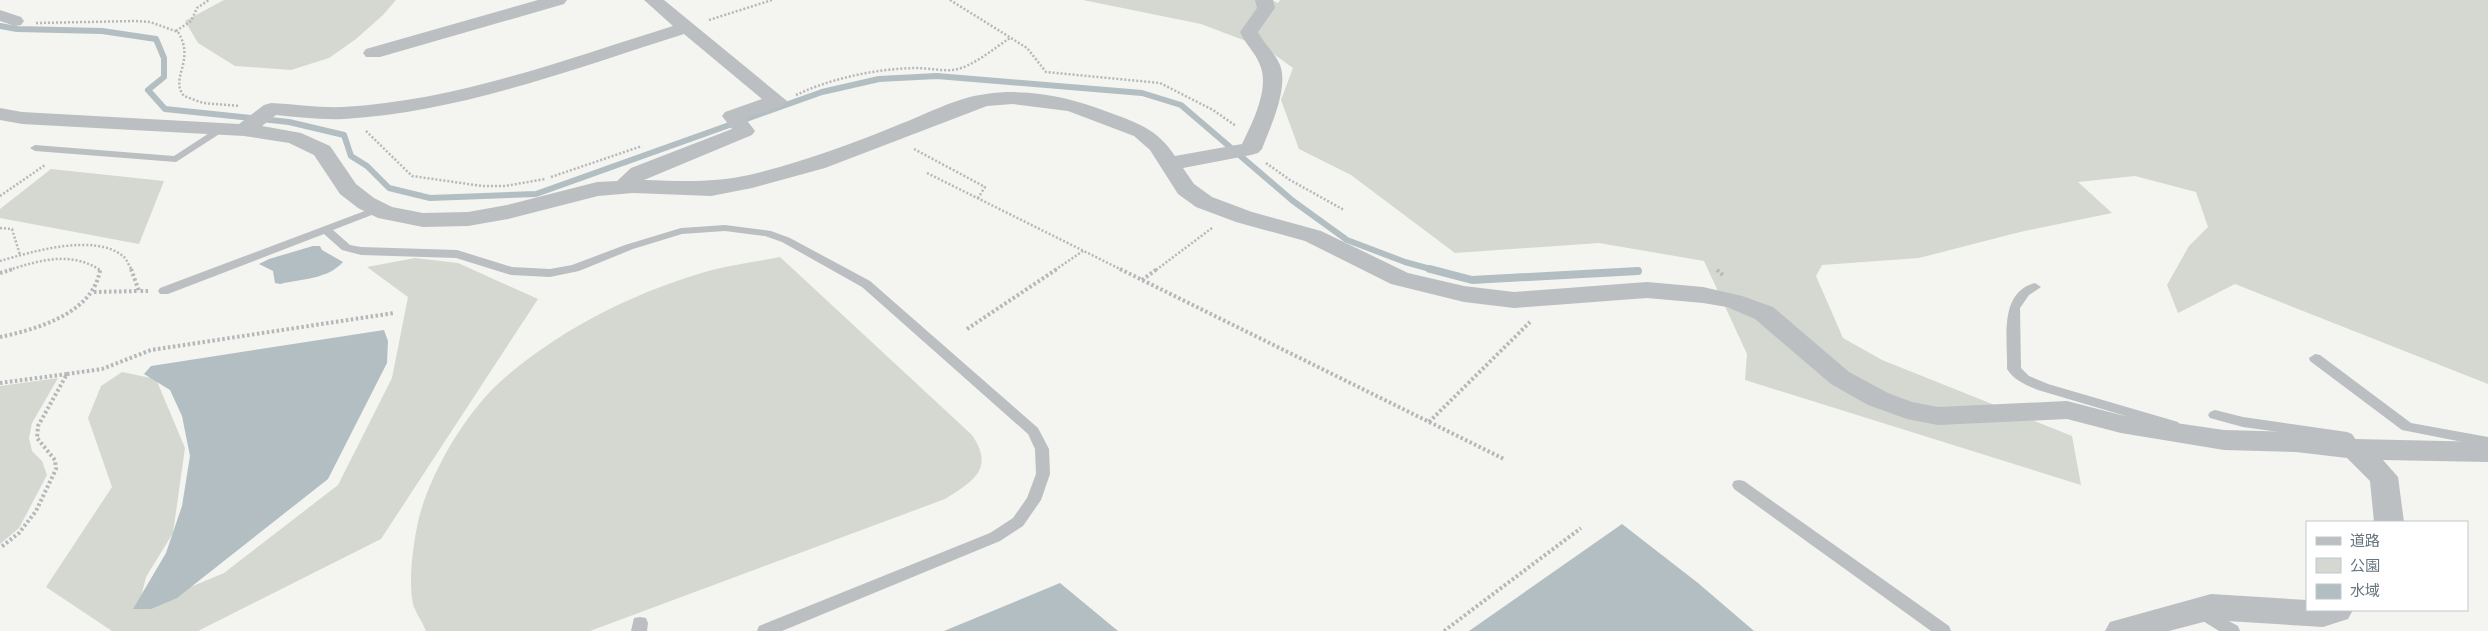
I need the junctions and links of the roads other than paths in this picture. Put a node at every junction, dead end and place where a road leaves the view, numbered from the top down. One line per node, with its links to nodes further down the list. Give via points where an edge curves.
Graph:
1 (558, 0): 5 (street)
2 (653, 0): 4 (street)
3 (1264, 0): 10 (street, via 1266,8 1249,32 1270,66 1273,80 1253,144 1216,156)
4 (684, 28): 8 (street, via 478,91 406,106 342,113 271,108); 11 (street, via 777,100 639,173)
5 (373, 53)
6 (0, 114): 7 (street)
7 (220, 129): 8 (street); 9 (lane, via 176,159)
8 (244, 130): 12 (street, via 294,136 311,144 322,151 348,189)
9 (34, 148)
10 (1169, 164): 11 (street, via 1158,146 1141,132 1114,120 1072,105 1013,98 985,100 962,107 817,163 752,182 711,189); 18 (street, via 1186,189 1204,202 1313,236 1400,279 1464,294 1514,300 1647,290 1733,301 1764,313 1840,378 1906,410 1938,416 2067,410 2121,424)
11 (624, 186): 12 (street, via 468,218 423,220)
12 (378, 209): 13 (lane)
13 (325, 229): 15 (lane); 26 (lane, via 346,248 457,254 494,267 528,273 575,268 629,246 680,231 725,228 767,233 866,284 1033,431 1042,449 1043,474 1034,500 1018,522 995,537)
14 (2035, 288): 18 (lane, via 2024,292 2014,308 2014,369 2024,379)
15 (164, 290)
16 (2315, 358): 19 (lane, via 2407,427)
17 (2215, 415): 20 (lane, via 2243,422 2347,436)
18 (2201, 436): 20 (street)
19 (2488, 442)
20 (2355, 449): 21 (street); 23 (street, via 2384,476)
21 (2488, 452)
22 (1739, 485): 27 (lane)
23 (2389, 521)
24 (2199, 610): 25 (street, via 2211,607 2323,614); 28 (street); 29 (lane)
25 (2334, 611)
26 (765, 631)
27 (1943, 631)
28 (2121, 631)
29 (2232, 631)

